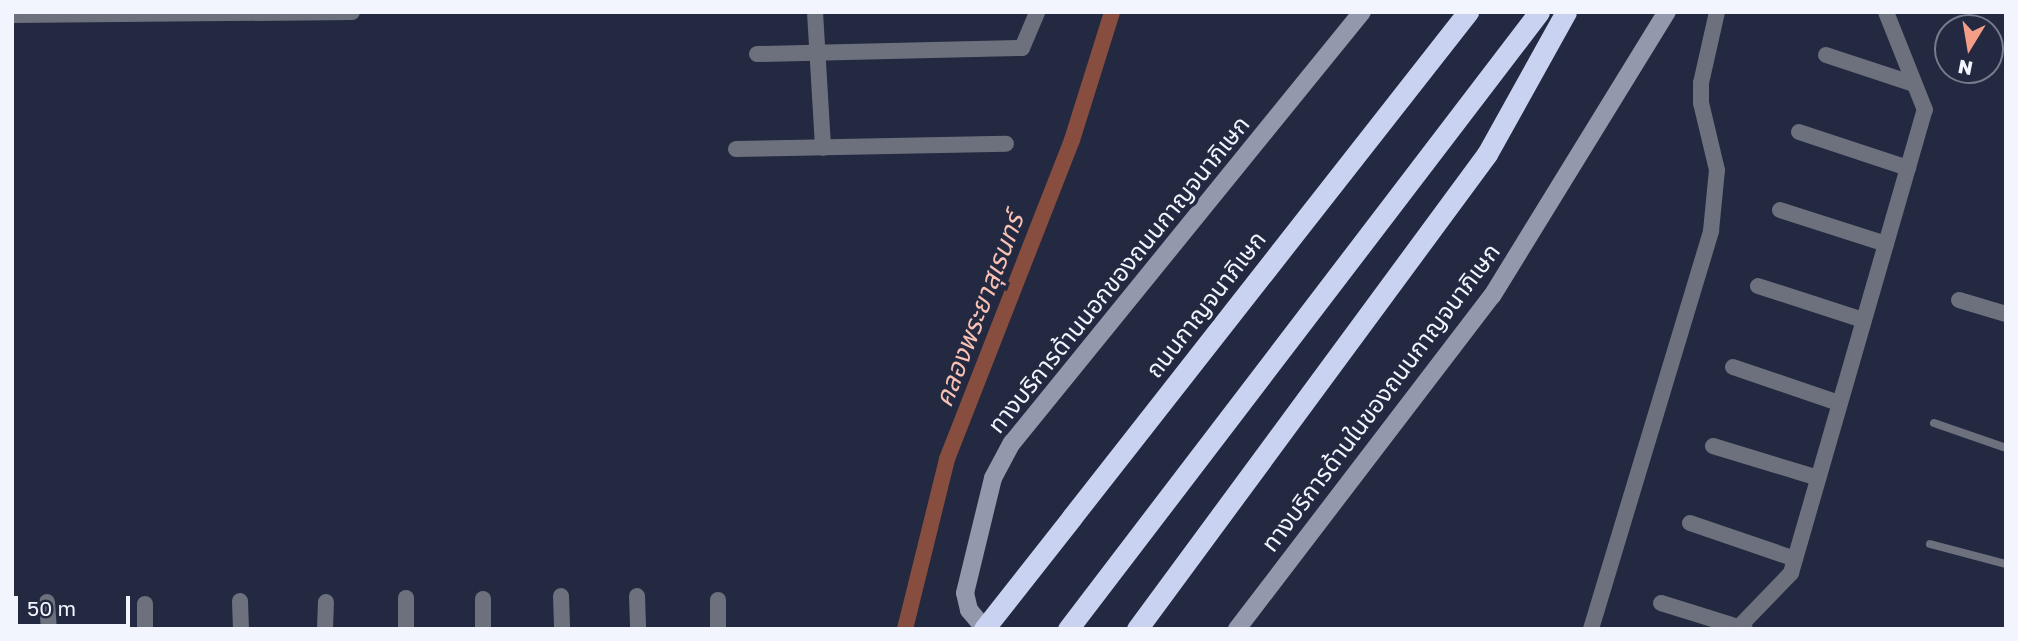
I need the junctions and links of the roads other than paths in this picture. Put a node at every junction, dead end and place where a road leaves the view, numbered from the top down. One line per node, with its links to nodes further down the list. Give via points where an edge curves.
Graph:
1 (268, 12): 2 (street); 14 (street)
2 (352, 12)
3 (815, 12): 16 (street)
4 (826, 12): 16 (street)
5 (1037, 12): 17 (street, via 1022,48)
6 (1362, 12): 62 (main road, ทางบริการด้านนอกของถนนกาญจนาภิเษก, via 1012,443 993,478 965,593 969,610)
7 (1468, 12): 62 (highway, ถนนกาญจนาภิเษก, bridge)
8 (1539, 12): 63 (highway)
9 (1566, 12): 64 (highway, via 1487,154)
10 (1667, 12): 65 (main road, ทางบริการด้านในของถนนกาญจนาภิเษก, via 1492,296)
11 (1717, 12): 66 (street, via 1701,103 1717,170 1718,197)
12 (1886, 12): 20 (street)
13 (75, 13): 14 (street); 15 (street)
14 (171, 13)
15 (12, 15)
16 (819, 29): 17 (street)
17 (819, 53): 18 (street); 23 (street)
18 (757, 54)
19 (1826, 55): 20 (street)
20 (1914, 84): 25 (street, via 1925,110)
21 (1799, 132): 25 (street)
22 (1006, 144): 23 (street)
23 (822, 148): 24 (street)
24 (736, 149)
25 (1908, 168): 27 (street)
26 (1780, 210): 27 (street)
27 (1886, 244): 31 (street)
28 (1758, 286): 31 (street)
29 (1959, 300): 30 (street)
30 (2006, 314)
31 (1863, 320): 33 (street)
32 (1733, 367): 33 (street)
33 (1839, 403): 37 (street)
34 (1934, 423): 36 (lane)
35 (1713, 446): 37 (street)
36 (2006, 448)
37 (1818, 478): 40 (street)
38 (1690, 523): 40 (street)
39 (1930, 544): 41 (lane)
40 (1794, 559): 52 (street, via 1791,573)
41 (2006, 564)
42 (561, 596): 59 (street)
43 (637, 596): 60 (street)
44 (406, 598): 57 (street)
45 (483, 599): 58 (street)
46 (718, 600): 61 (street)
47 (240, 601): 55 (street)
48 (47, 602): 53 (street)
49 (326, 602): 56 (street)
50 (1661, 603): 52 (street)
51 (145, 604): 54 (street)
52 (1740, 628)
53 (49, 629)
54 (145, 629)
55 (241, 629)
56 (325, 629)
57 (406, 629)
58 (483, 629)
59 (562, 629)
60 (638, 629)
61 (718, 629)
62 (985, 629)
63 (1068, 629)
64 (1137, 629)
65 (1237, 629)
66 (1591, 629)

